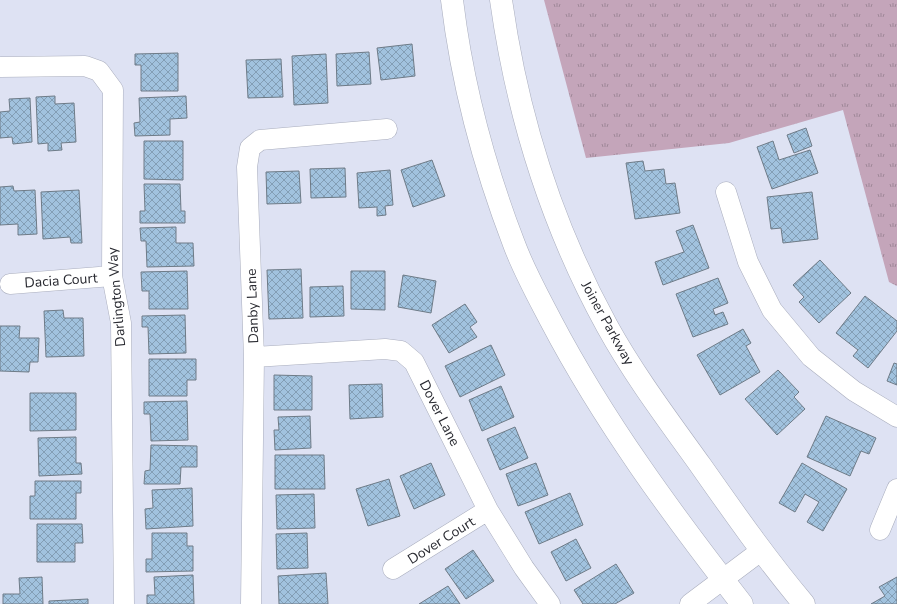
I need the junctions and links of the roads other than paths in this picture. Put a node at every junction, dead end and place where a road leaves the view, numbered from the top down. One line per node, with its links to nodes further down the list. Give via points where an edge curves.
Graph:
1 (452, 0): 15 (main road, via 458,42 483,153 521,260 589,391 621,441)
2 (501, 0): 13 (main road, Joiner Parkway, via 514,81 532,148 542,182 582,276 632,368)
3 (0, 67): 6 (street, Darlington Way, via 85,66 99,71 113,90)
4 (387, 129): 8 (street, Danby Lane, via 260,140 250,148 247,167)
5 (726, 192): 9 (street, via 748,262 772,310 811,357 854,391)
6 (112, 276): 7 (street, Dacia Court); 16 (street, Darlington Way, via 120,323)
7 (10, 284)
8 (254, 357): 11 (street, Dover Lane, via 385,349 400,351 414,362); 17 (street, Danby Lane)
9 (897, 417)
10 (897, 489): 12 (street)
11 (488, 510): 14 (street, Dover Court); 18 (street, Dover Lane)
12 (880, 530)
13 (762, 550): 15 (street); 21 (main road, Joiner Parkway)
14 (393, 569)
15 (723, 580): 19 (street); 20 (main road)
16 (124, 604)
17 (251, 604)
18 (550, 604)
19 (690, 604)
20 (742, 604)
21 (804, 604)

